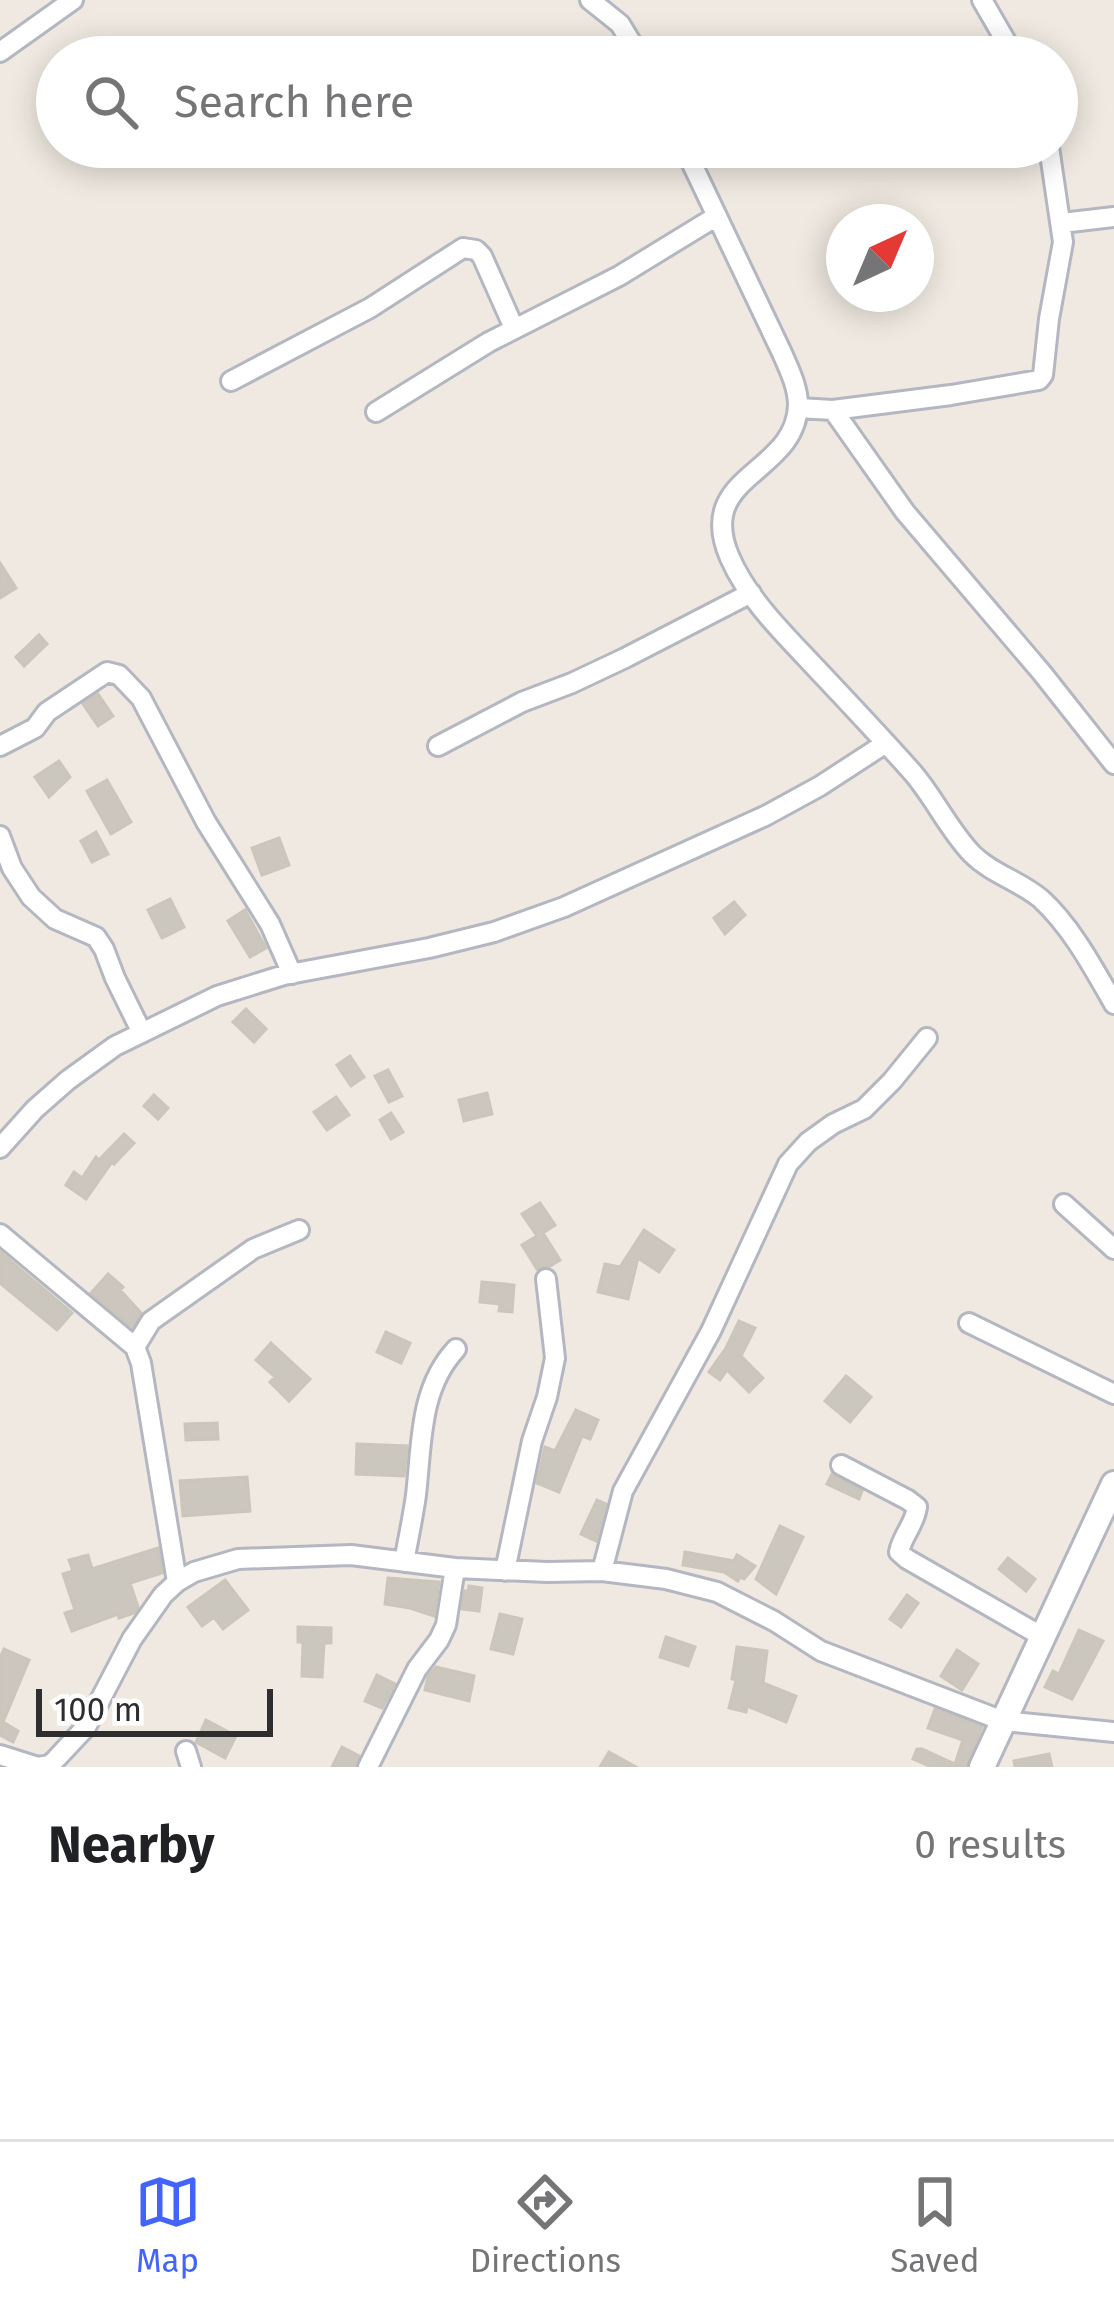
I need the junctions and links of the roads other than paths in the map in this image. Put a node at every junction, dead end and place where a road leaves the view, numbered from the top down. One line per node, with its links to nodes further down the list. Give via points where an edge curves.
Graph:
1 (73, 0): 6 (street)
2 (590, 0): 4 (street)
3 (982, 0): 5 (street)
4 (629, 36)
5 (1003, 36)
6 (0, 52)
7 (694, 168): 9 (street)
8 (1052, 168): 11 (street)
9 (717, 216): 12 (street); 14 (street, via 788,367)
10 (1114, 217): 11 (street)
11 (1062, 223): 15 (street, via 1039,380)
12 (514, 328): 13 (street, via 482,256 463,248); 16 (street)
13 (231, 381)
14 (797, 408): 15 (street); 17 (street, via 782,448 734,490 720,519 732,564)
15 (833, 410): 21 (street, via 905,512)
16 (376, 412)
17 (752, 593): 18 (street); 20 (street)
18 (886, 743): 23 (street, via 765,817 564,908 472,937); 24 (street, via 974,857 1041,899)
19 (0, 746): 23 (street, via 107,672 119,676 141,698)
20 (438, 746)
21 (1114, 764)
22 (0, 836): 25 (street, via 31,897 55,919 96,937)
23 (292, 974): 25 (street, via 217,996)
24 (1114, 1004)
25 (142, 1033): 27 (street, via 68,1080)
26 (927, 1038): 41 (street, via 864,1109 808,1142 788,1164 711,1331 623,1491)
27 (0, 1148)
28 (1064, 1204): 31 (street)
29 (299, 1230): 34 (street, via 254,1250 151,1322)
30 (0, 1234): 34 (street)
31 (1114, 1249)
32 (546, 1279): 42 (street, via 555,1358)
33 (969, 1323): 36 (street)
34 (135, 1347): 43 (street)
35 (455, 1349): 39 (street, via 435,1375 425,1409)
36 (1114, 1394)
37 (841, 1466): 44 (street, via 916,1508 899,1552 907,1559)
38 (1114, 1484): 44 (street)
39 (404, 1562): 40 (street); 43 (street, via 351,1555 238,1559)
40 (455, 1568): 42 (street); 49 (street, via 446,1625)
41 (602, 1570): 42 (street); 45 (street, via 717,1592 821,1651)
42 (505, 1571)
43 (177, 1582): 48 (street, via 133,1639 86,1727)
44 (1043, 1637): 45 (street)
45 (1003, 1721): 46 (street); 50 (street)
46 (1114, 1732)
47 (0, 1755): 48 (street)
48 (49, 1766)
49 (368, 1767)
50 (982, 1767)

